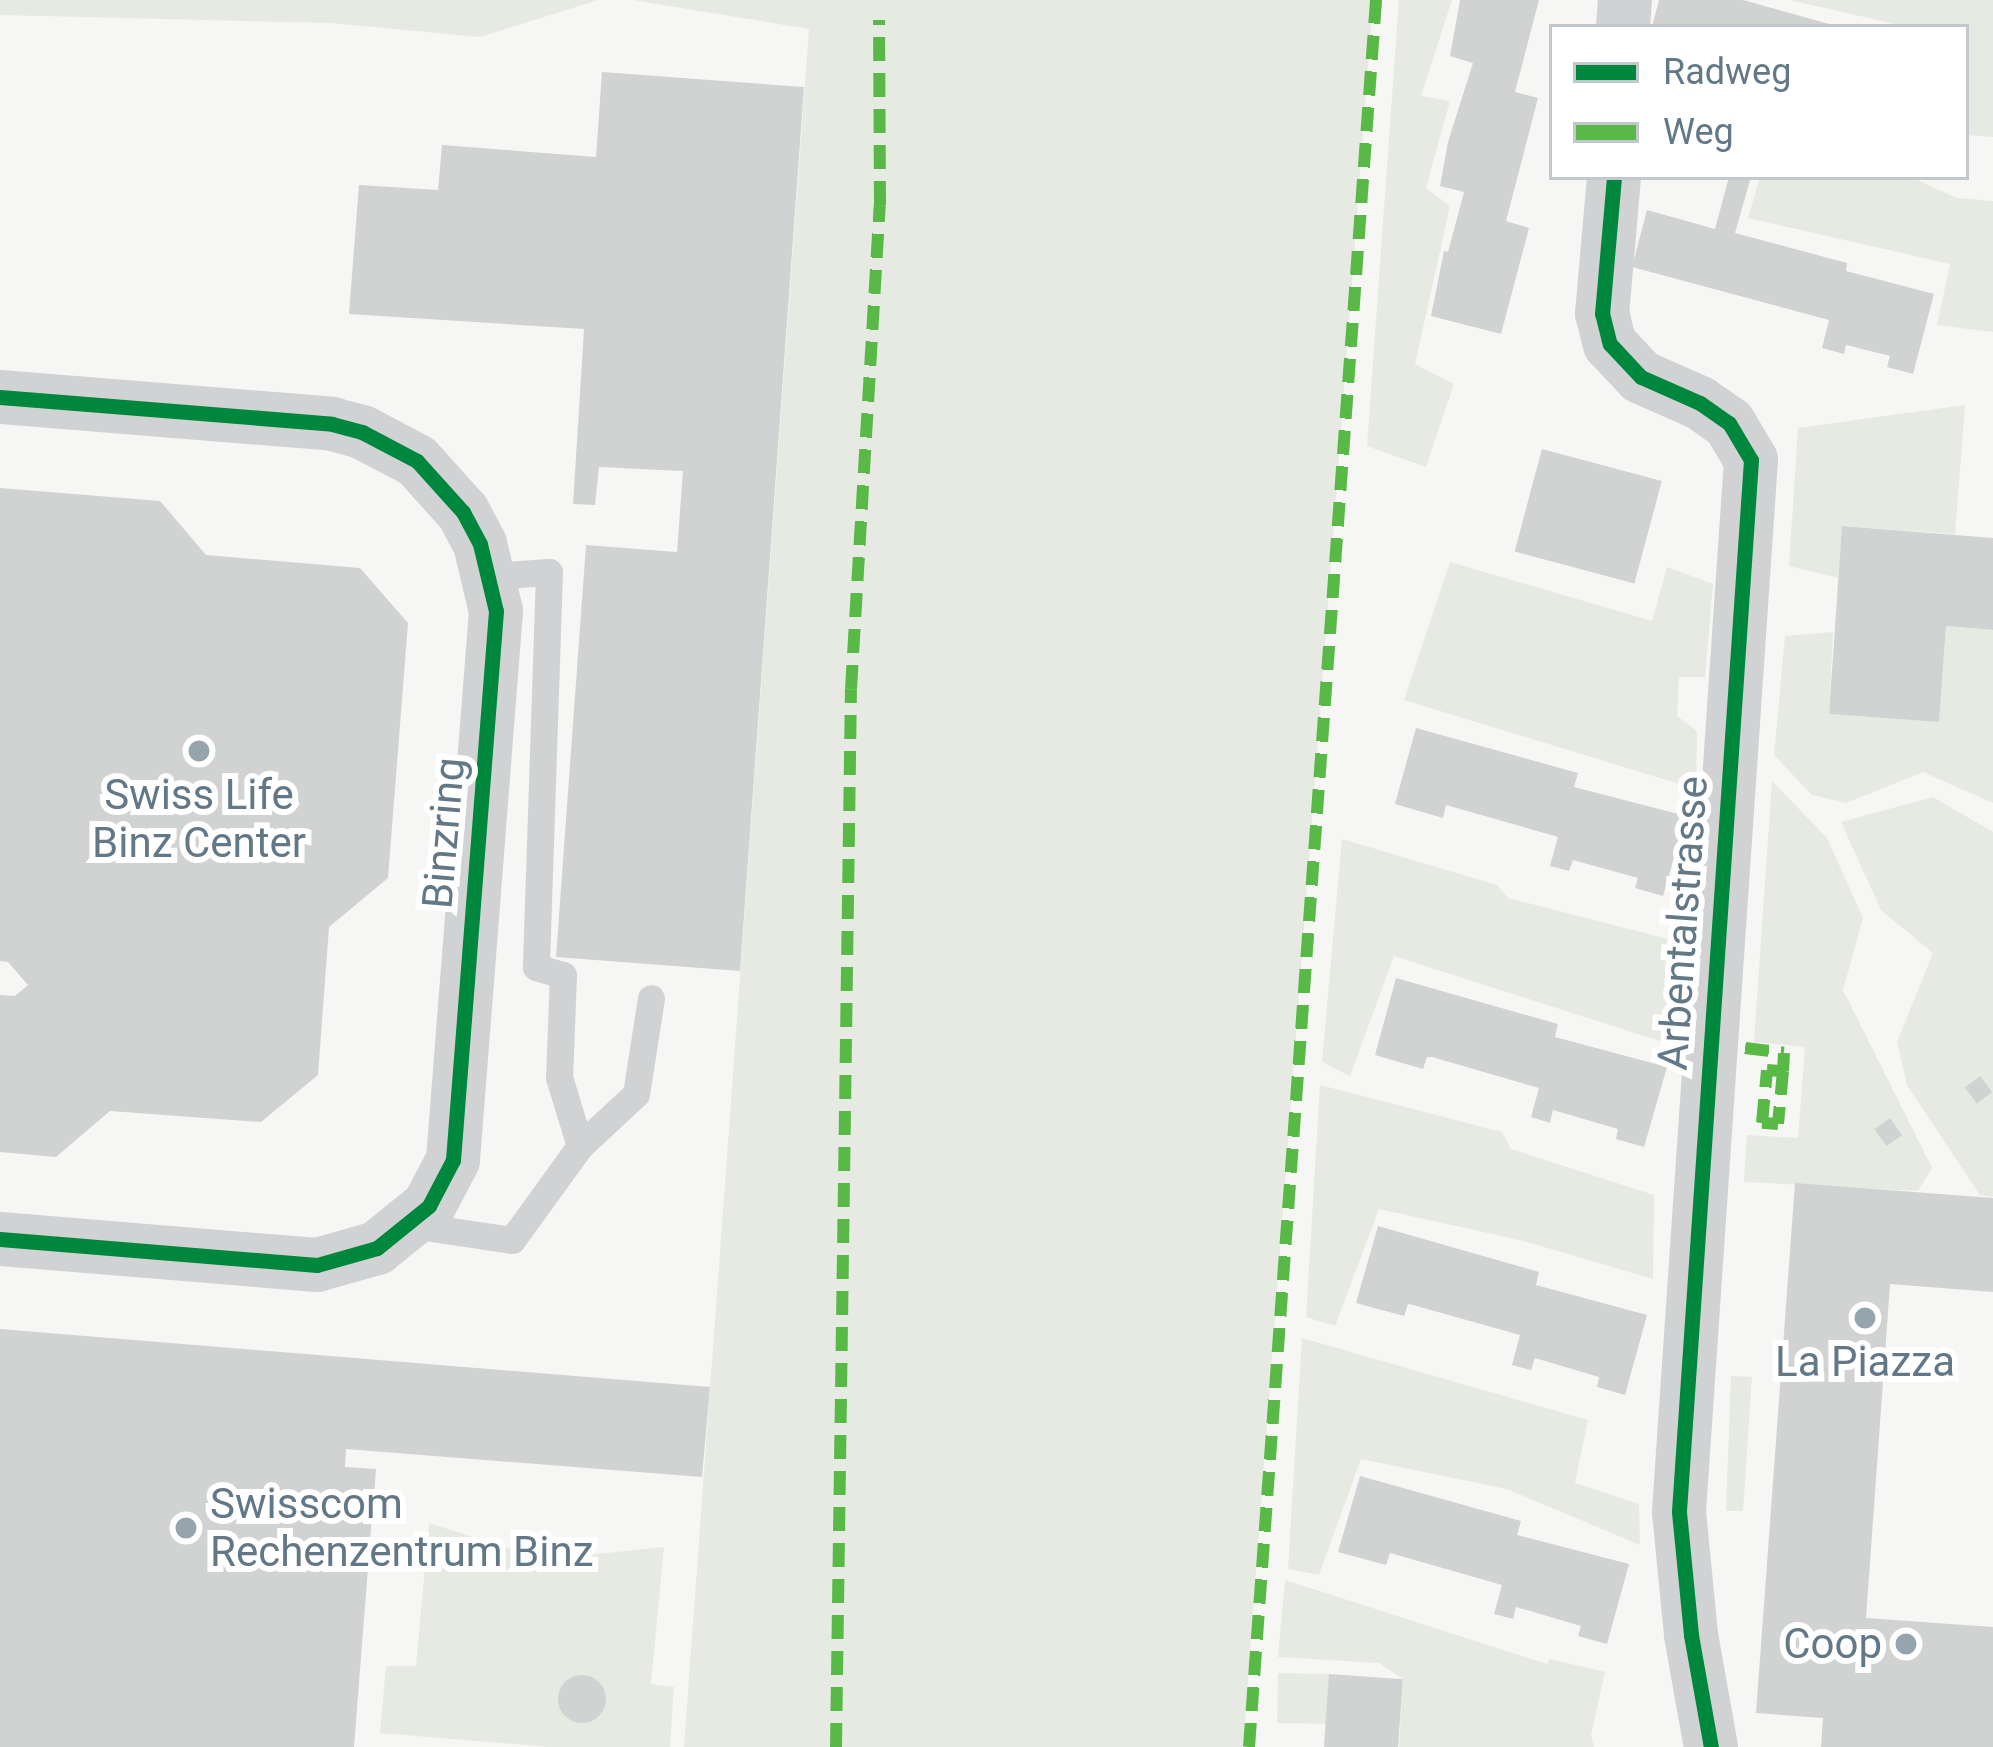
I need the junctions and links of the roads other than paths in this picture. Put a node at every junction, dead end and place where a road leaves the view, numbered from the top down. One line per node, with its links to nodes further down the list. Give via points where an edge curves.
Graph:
1 (1614, 180): 8 (street, Arbentalstrasse, via 1602,313 1610,344 1641,377 1729,423 1751,460 1679,1512)
2 (0, 397): 3 (street, Binzring, via 362,432 392,444 440,482 480,544)
3 (488, 576): 5 (lane, via 549,572 536,967 563,976 559,1077); 6 (street, Binzring, via 495,644 453,1160)
4 (651, 998): 5 (lane, via 636,1094)
5 (580, 1146): 6 (lane, via 512,1240)
6 (412, 1225): 7 (street, Binzring, via 368,1253 317,1265)
7 (0, 1239)
8 (1711, 1747)

